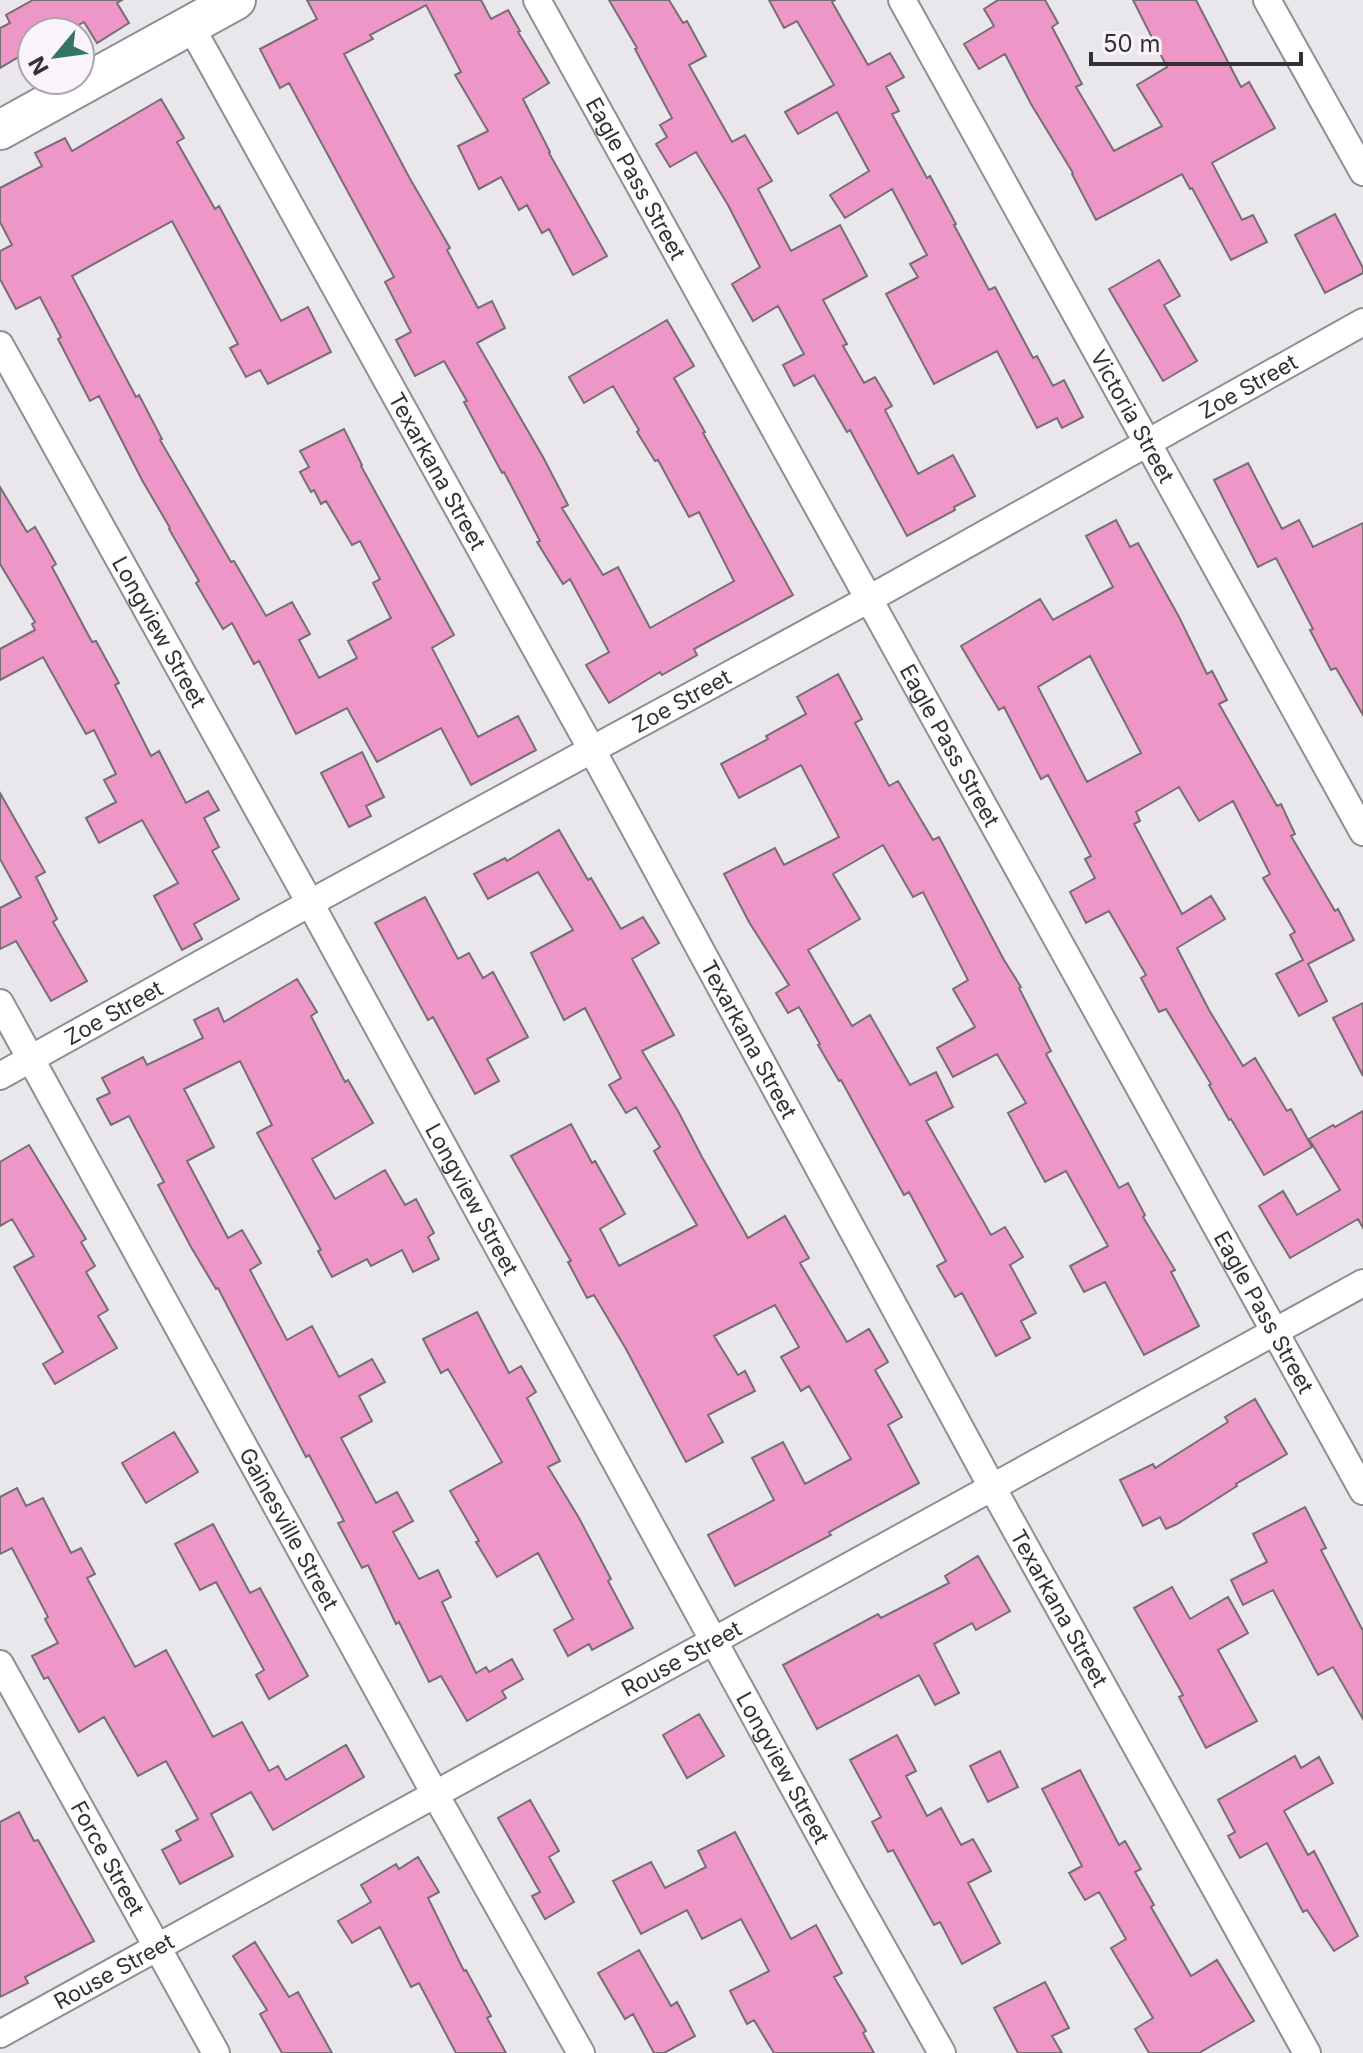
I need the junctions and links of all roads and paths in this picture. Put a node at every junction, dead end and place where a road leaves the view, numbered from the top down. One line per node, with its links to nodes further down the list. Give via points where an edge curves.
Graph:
1 (236, 0): 5 (street)
2 (537, 0): 11 (street, Eagle Pass Street)
3 (902, 0): 10 (street, Victoria Street)
4 (1267, 0): 7 (street)
5 (190, 25): 6 (street); 12 (street, Texarkana Street)
6 (0, 130)
7 (1363, 172)
8 (1363, 322): 10 (street, Zoe Street)
9 (0, 345): 14 (street, Longview Street)
10 (1147, 441): 11 (street, Zoe Street); 13 (street, Victoria Street)
11 (869, 599): 12 (street, Zoe Street); 19 (street, Eagle Pass Street)
12 (592, 750): 14 (street, Zoe Street); 20 (street, Texarkana Street)
13 (1363, 832)
14 (310, 903): 16 (street, Zoe Street); 22 (street, Longview Street)
15 (0, 1003): 16 (street, Gainesville Street)
16 (31, 1059): 17 (street, Zoe Street); 24 (street, Gainesville Street)
17 (0, 1076)
18 (1363, 1283): 19 (street, Rouse Street)
19 (1274, 1331): 20 (street, Rouse Street); 21 (street, Eagle Pass Street)
20 (992, 1487): 22 (street, Rouse Street); 30 (street, Texarkana Street)
21 (1363, 1491)
22 (713, 1641): 24 (street, Rouse Street); 29 (street, Longview Street)
23 (0, 1664): 25 (street, Force Street)
24 (435, 1794): 25 (street, Rouse Street); 28 (street, Gainesville Street)
25 (157, 1948): 26 (street, Rouse Street); 27 (street, Force Street)
26 (0, 2034)
27 (216, 2053)
28 (581, 2053)
29 (942, 2053)
30 (1307, 2053)

